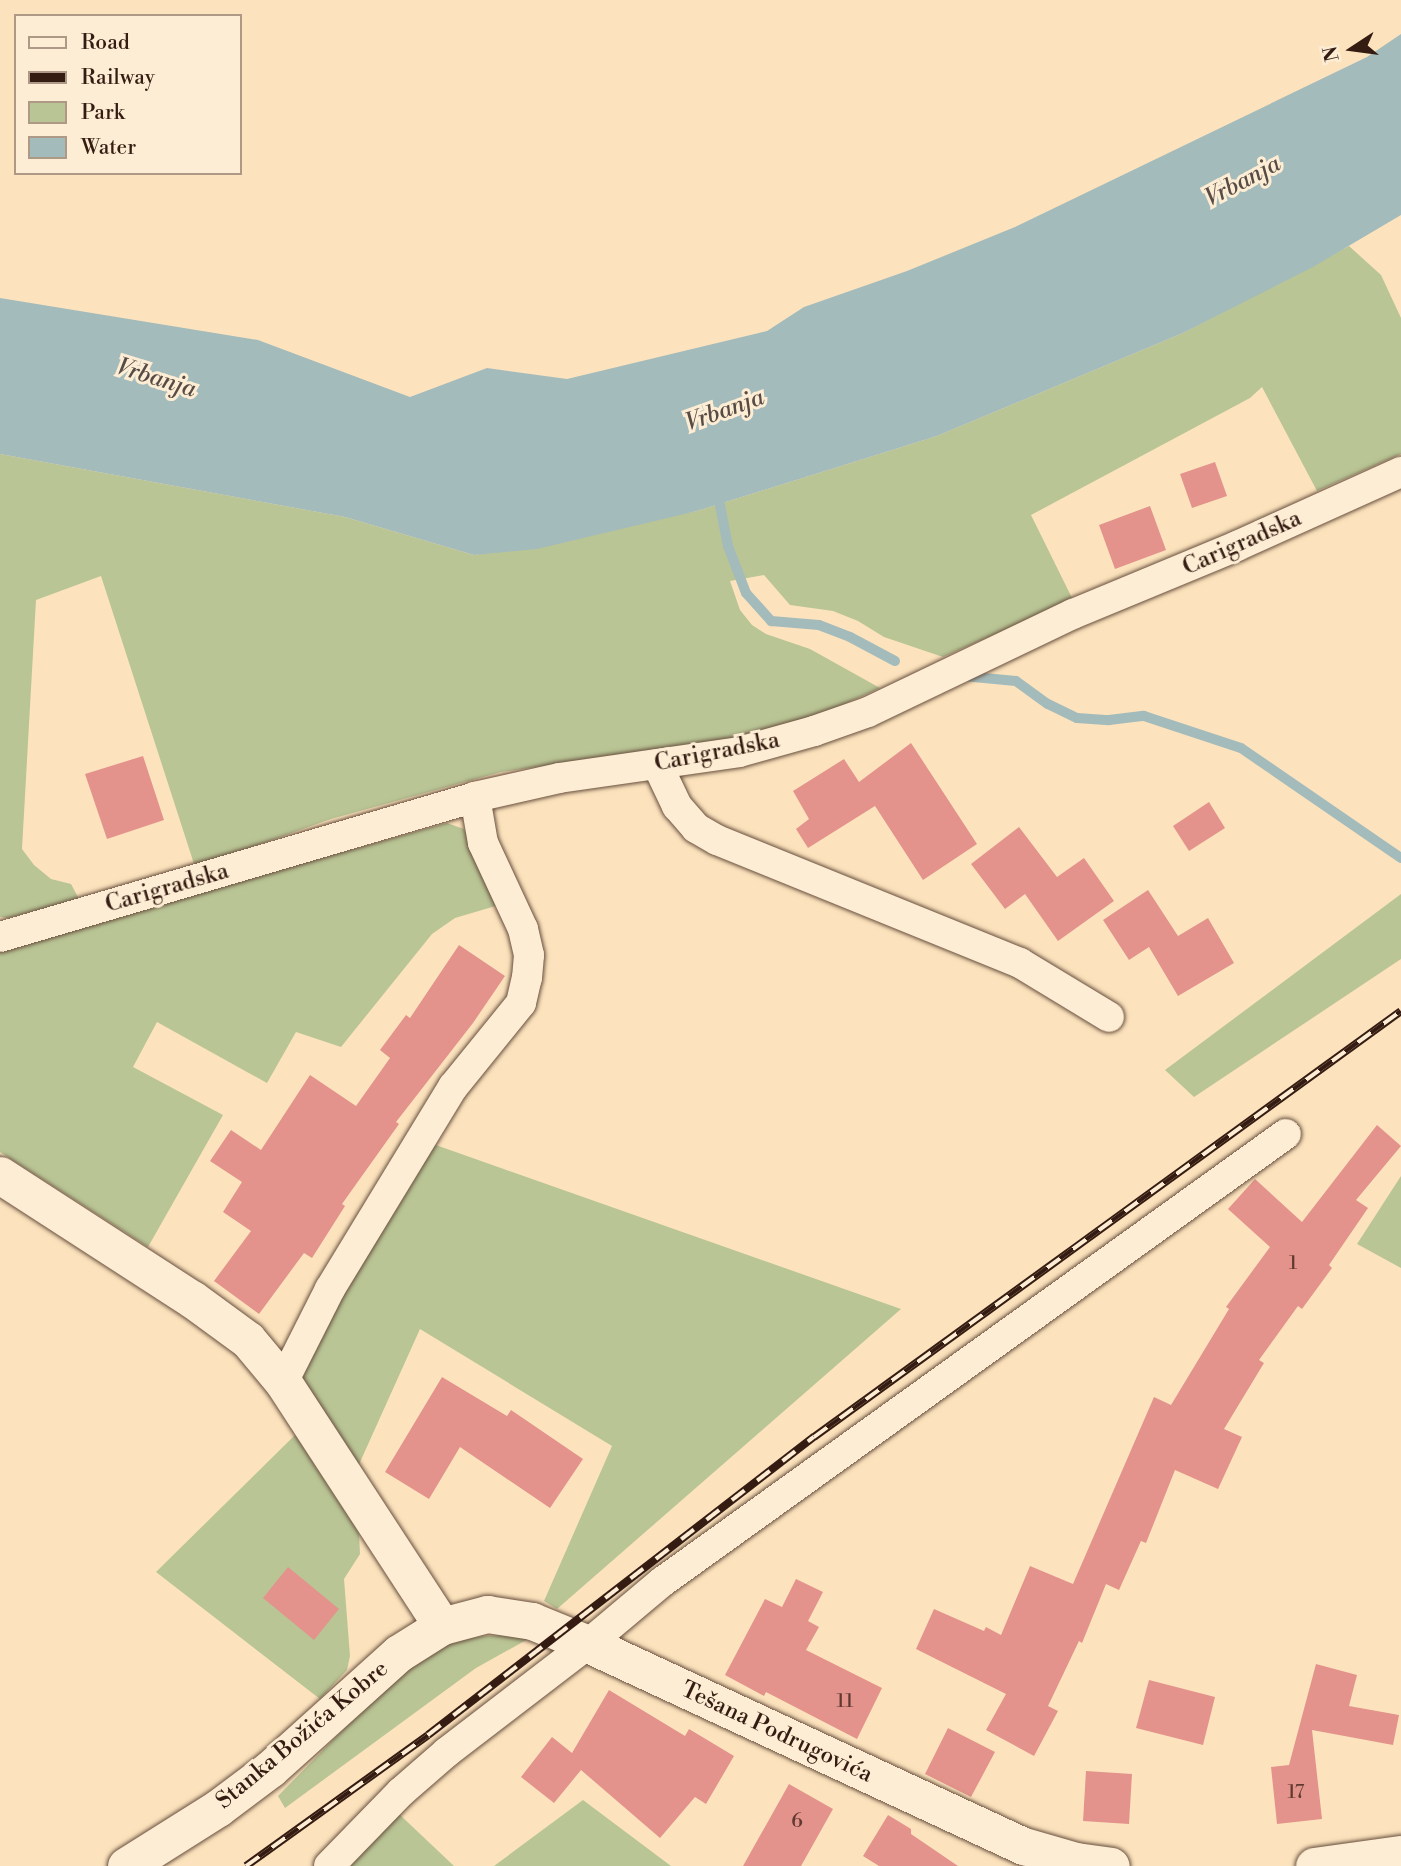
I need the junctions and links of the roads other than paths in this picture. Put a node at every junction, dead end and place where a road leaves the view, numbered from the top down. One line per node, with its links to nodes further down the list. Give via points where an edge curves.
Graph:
1 (1401, 472): 2 (street, Carigradska, via 1073,614 868,712 739,751)
2 (657, 764): 3 (street, Carigradska, via 559,778); 5 (street, via 677,806 696,828 717,840 1020,963)
3 (475, 797): 4 (street, Carigradska); 8 (street, via 486,852 523,929 528,955 521,1003 453,1087 330,1289)
4 (2, 936)
5 (1109, 1017)
6 (1286, 1134): 10 (street, via 662,1582)
7 (0, 1175): 8 (street, via 248,1340)
8 (283, 1382): 9 (street)
9 (443, 1626): 10 (street, Tešana Podrugovića, via 487,1614 508,1616); 12 (street, Stanka Božića Kobre, via 399,1653 270,1769)
10 (588, 1644): 13 (street, via 447,1752); 14 (street, Tešana Podrugovića, via 1024,1846)
11 (1401, 1854): 15 (street)
12 (126, 1866)
13 (329, 1866)
14 (1111, 1866)
15 (1314, 1866)

